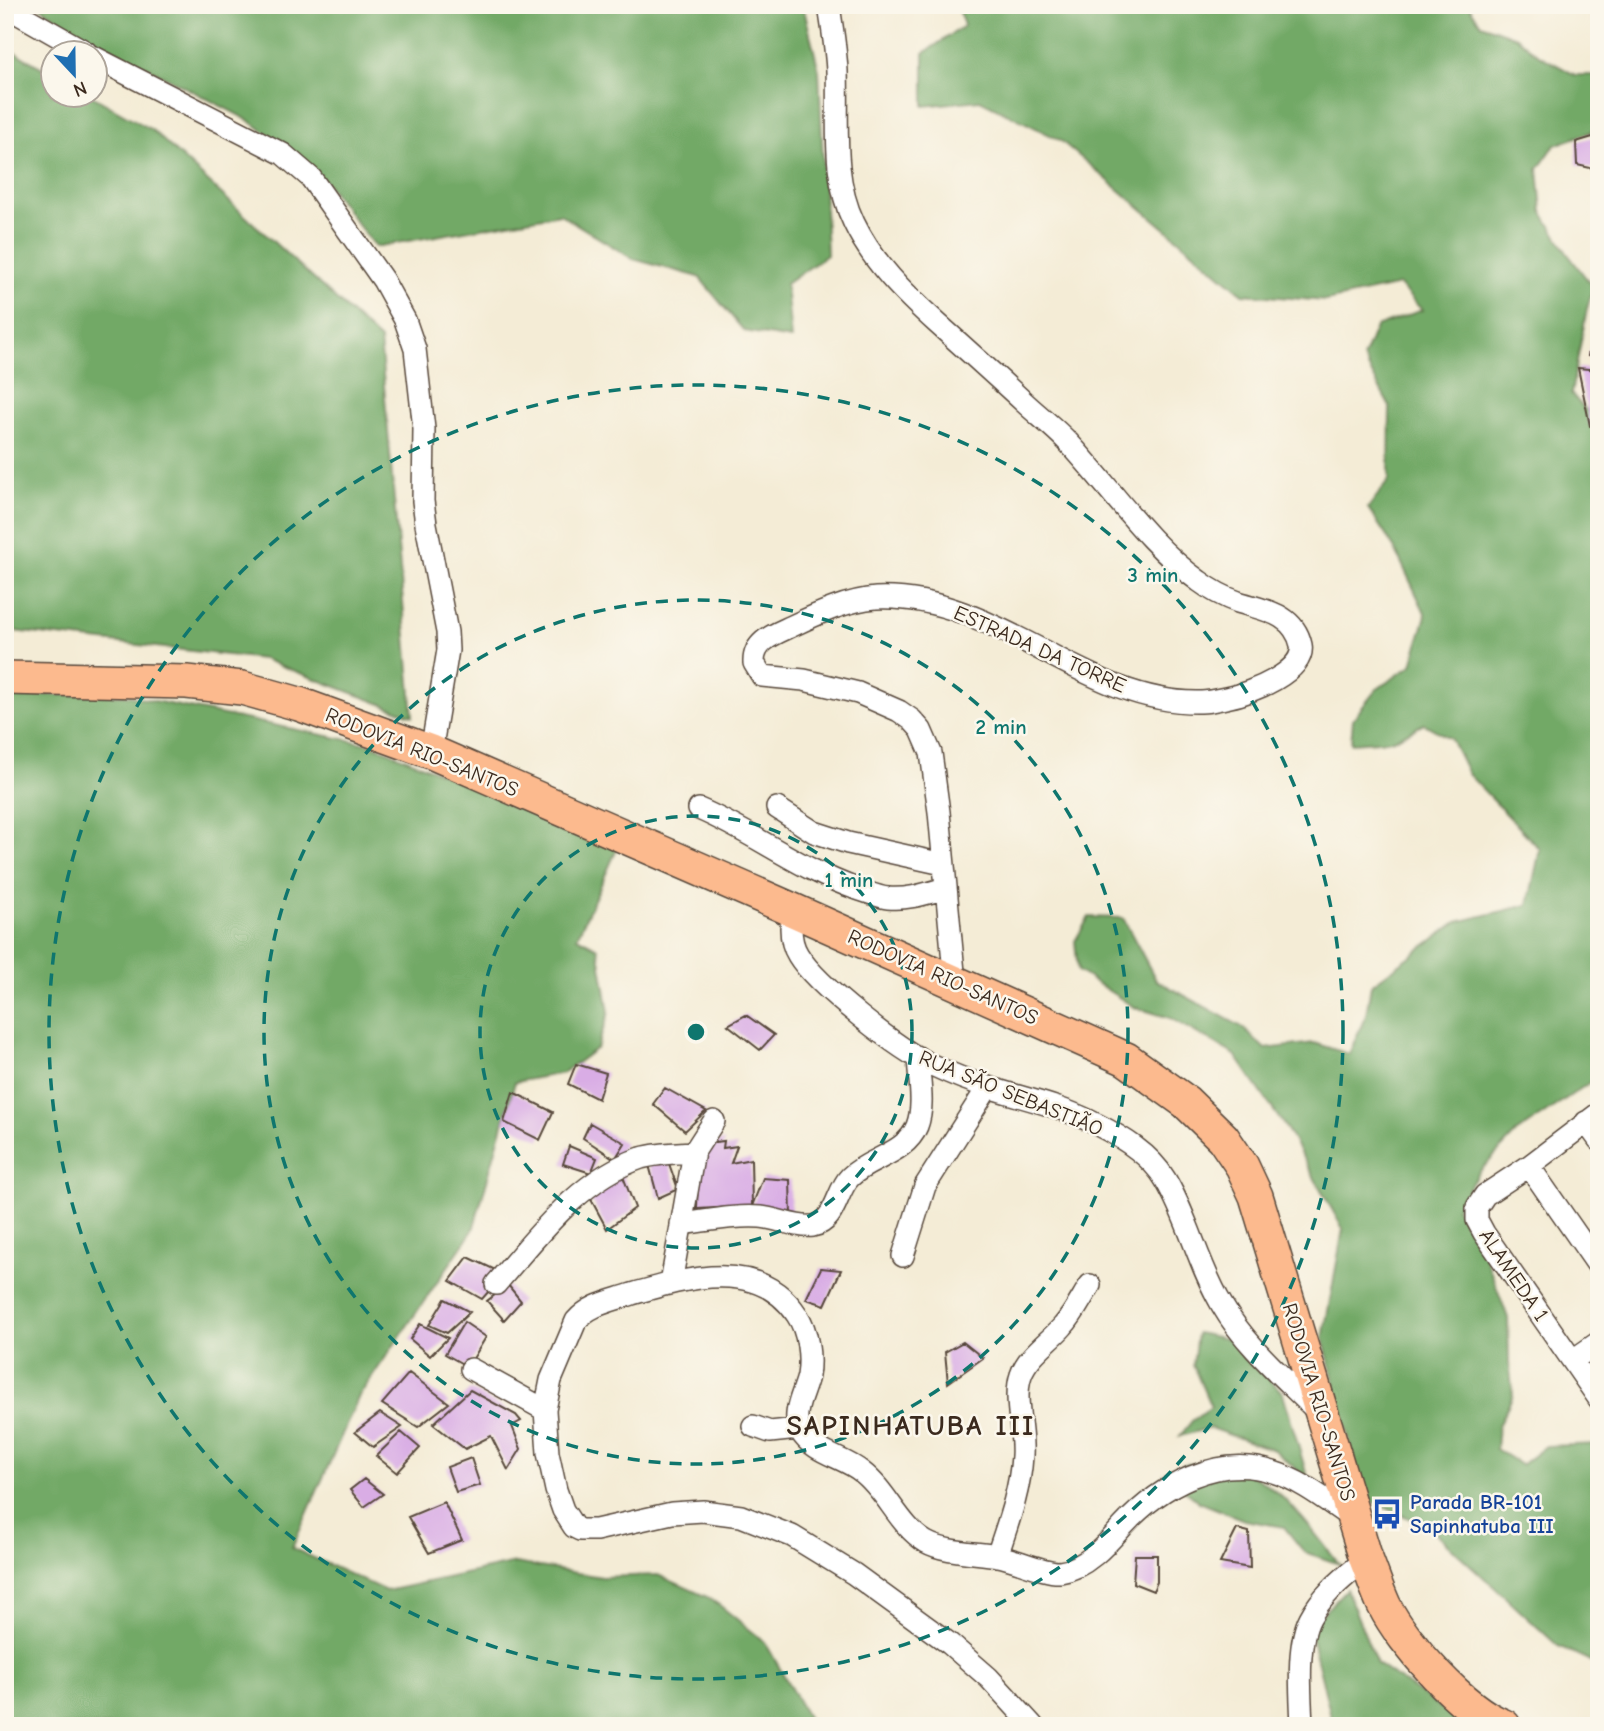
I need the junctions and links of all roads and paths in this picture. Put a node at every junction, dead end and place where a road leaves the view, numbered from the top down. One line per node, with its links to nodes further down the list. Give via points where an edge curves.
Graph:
1 (829, 5): 9 (street, ESTRADA DA TORRE, via 841,185 869,251 906,294 1067,441 1150,538 1219,594 1282,617 1301,645 1297,662 1271,682 1240,695 1201,702 1153,697 1091,676 991,623 957,609 906,599 872,598 769,637 753,655 762,676 858,693 912,720 921,730 931,753)
2 (5, 6): 3 (street)
3 (61, 38)
4 (108, 64): 6 (street, via 283,154 302,170 331,204 405,320 415,349 424,429 426,524 447,632)
5 (5, 678): 6 (highway, RODOVIA RIO-SANTOS, via 187,682 243,688)
6 (431, 752): 11 (highway, RODOVIA RIO-SANTOS)
7 (777, 808): 9 (street, via 814,832)
8 (699, 809): 10 (street, via 735,824 818,872 886,898)
9 (943, 864): 10 (street, ESTRADA DA TORRE)
10 (946, 888): 12 (street, ESTRADA DA TORRE)
11 (793, 909): 12 (highway, RODOVIA RIO-SANTOS); 13 (street, RUA SÃO SEBASTIÃO, via 792,942 821,984)
12 (955, 983): 31 (highway, RODOVIA RIO-SANTOS, via 1126,1059 1186,1102 1223,1138 1256,1196)
13 (918, 1057): 14 (street, RUA SÃO SEBASTIÃO); 20 (street, via 921,1094 917,1128 907,1141 851,1177 824,1221 805,1226 749,1216)
14 (988, 1087): 21 (street, via 925,1186); 31 (street, RUA SÃO SEBASTIÃO, via 1096,1123 1139,1149 1165,1178 1222,1306 1247,1339)
15 (1593, 1117): 17 (street); 19 (street, ALAMEDA 1)
16 (713, 1121): 18 (street)
17 (1599, 1140)
18 (694, 1152): 20 (street); 24 (street, via 643,1157 587,1188 561,1210)
19 (1529, 1166): 22 (street); 27 (street, ALAMEDA 1, via 1480,1200 1478,1220)
20 (681, 1224): 23 (street)
21 (903, 1255)
22 (1599, 1267)
23 (671, 1283): 30 (street, via 583,1313 551,1380); 33 (street, via 730,1276 782,1295 799,1317 807,1338 809,1360 797,1412)
24 (496, 1284)
25 (1090, 1285): 35 (street, via 1062,1328 1021,1375 1020,1472)
26 (1599, 1342): 27 (street)
27 (1573, 1360): 29 (street, ALAMEDA 1)
28 (471, 1369): 30 (street)
29 (1599, 1399)
30 (545, 1410): 37 (street, via 548,1453 569,1523 580,1530 596,1530 672,1513 704,1511 741,1516 792,1536 854,1574 950,1644)
31 (1326, 1420): 34 (highway, RODOVIA RIO-SANTOS)
32 (753, 1426): 33 (street, via 770,1432)
33 (798, 1429): 35 (street, via 816,1447 862,1471 909,1528 928,1543)
34 (1355, 1520): 35 (street, via 1298,1483 1246,1464 1214,1469 1152,1498 1108,1542 1069,1570 1049,1571); 36 (highway, RODOVIA RIO-SANTOS)
35 (997, 1556)
36 (1366, 1559): 38 (street, via 1324,1597 1309,1619 1301,1664); 39 (highway, RODOVIA RIO-SANTOS, via 1384,1606 1423,1662 1492,1722)
37 (1033, 1726)
38 (1302, 1726)
39 (1504, 1726)

